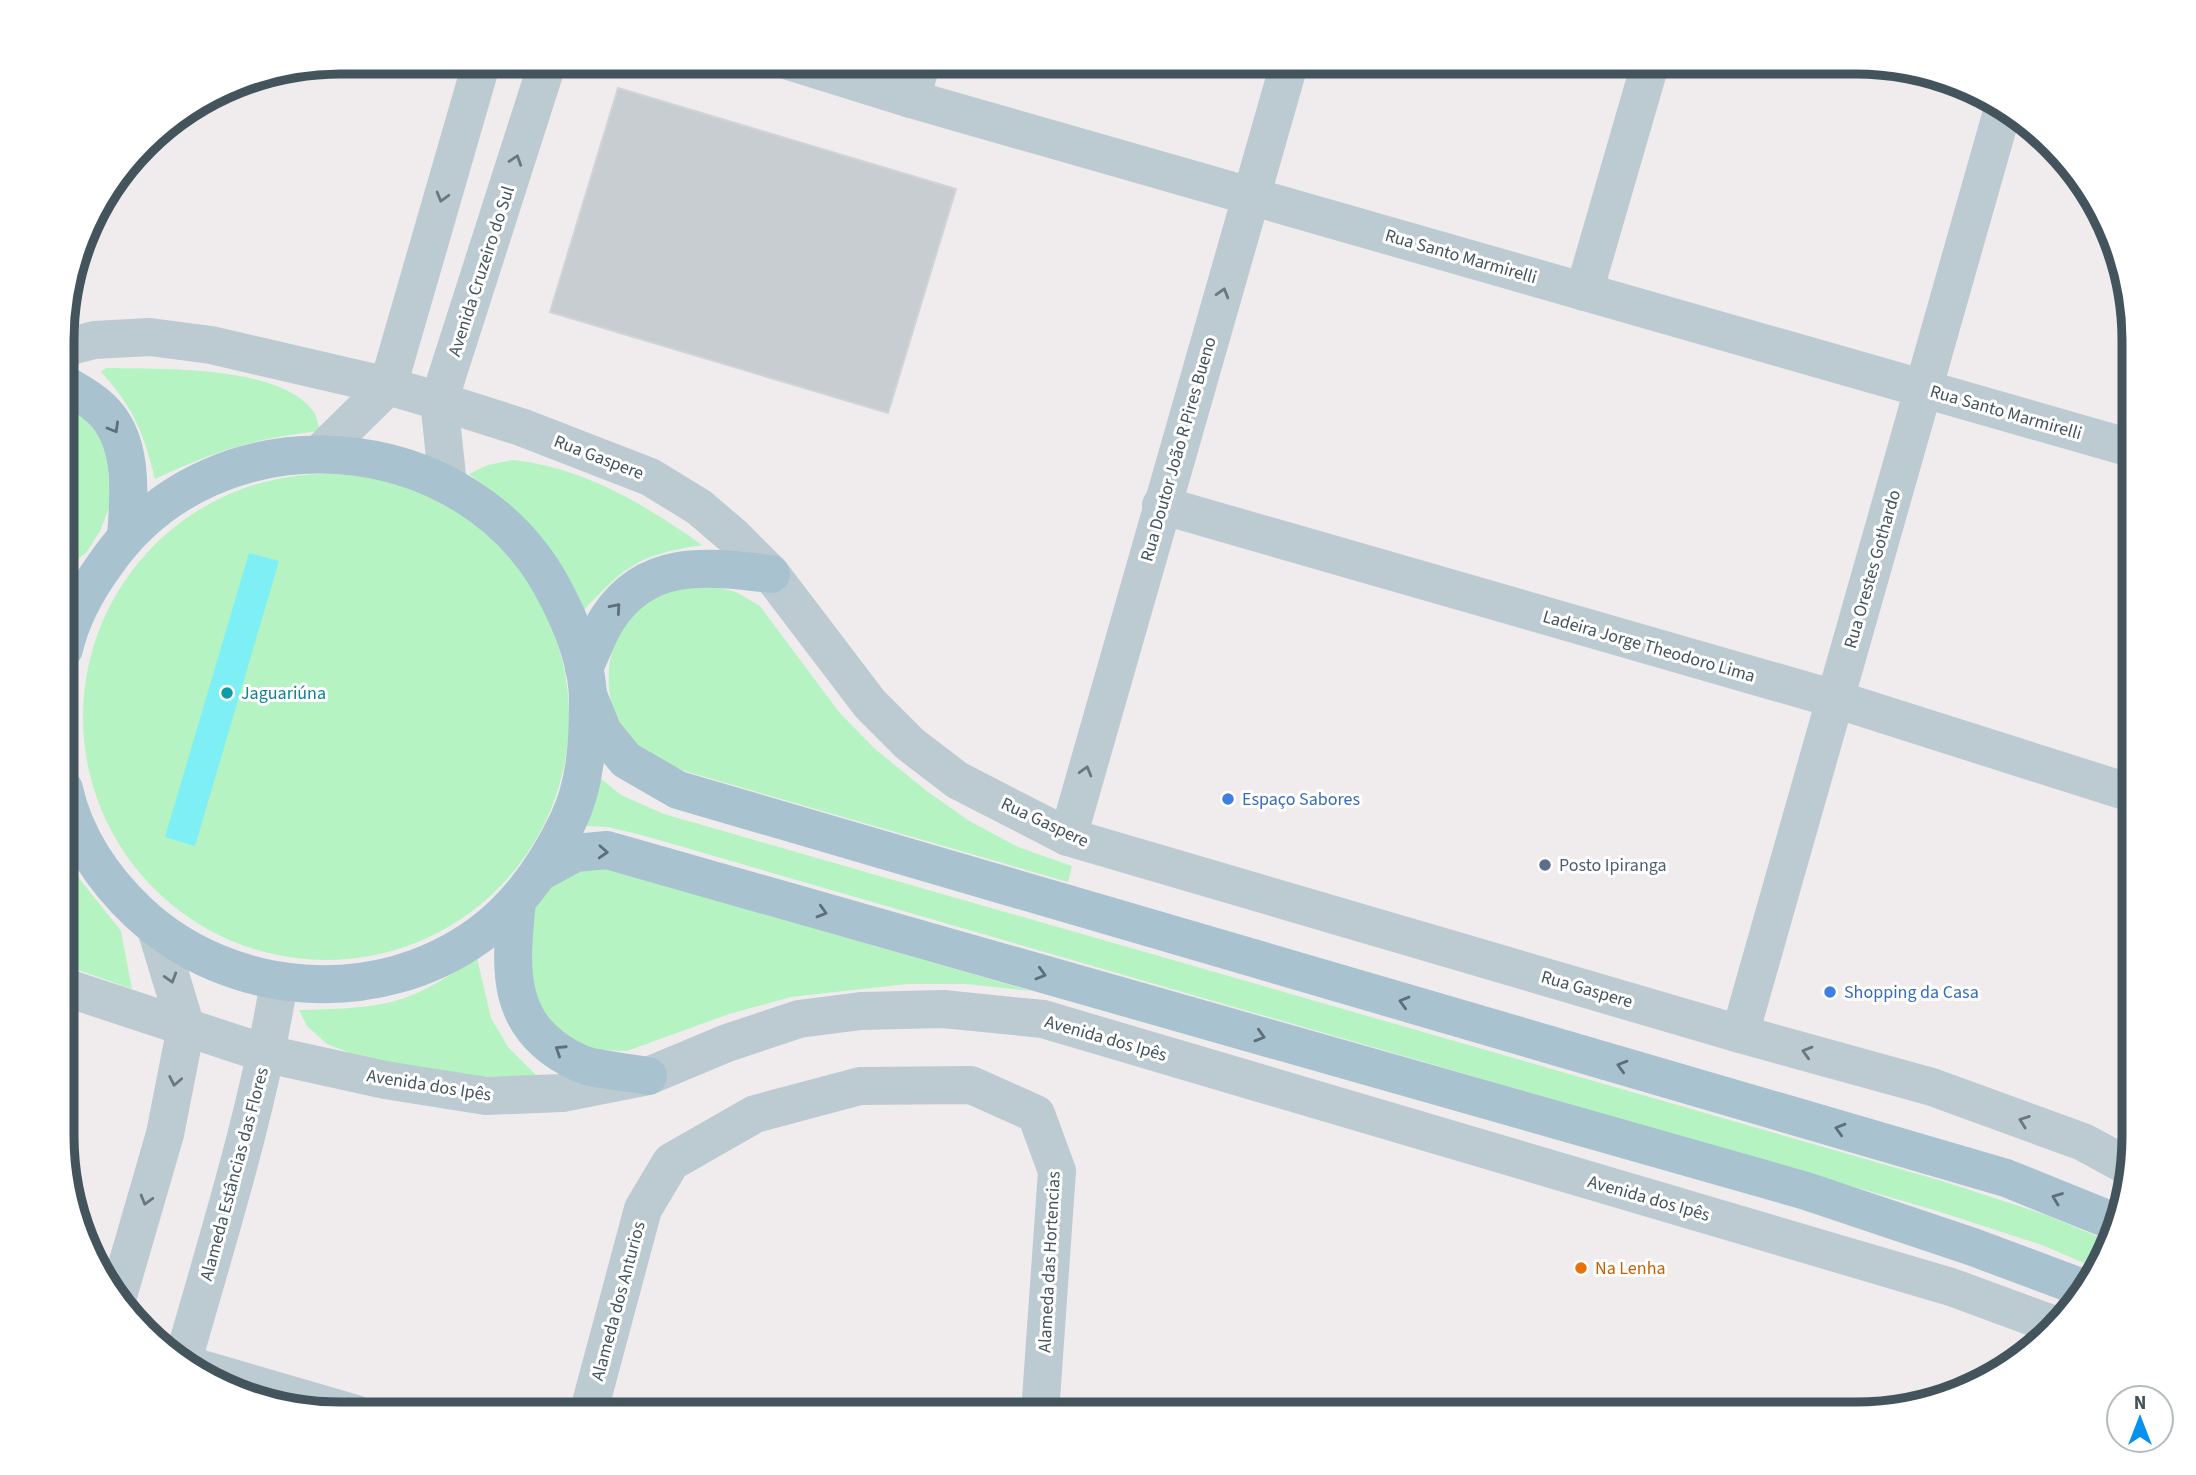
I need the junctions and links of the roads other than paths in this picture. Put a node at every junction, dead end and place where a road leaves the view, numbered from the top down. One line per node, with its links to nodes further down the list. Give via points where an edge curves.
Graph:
1 (478, 74): 12 (street, one-way to 12)
2 (544, 74): 15 (street, Avenida Cruzeiro do Sul, one-way to 2)
3 (831, 74): 7 (street, Rua Santo Marmirelli)
4 (918, 74): 7 (street)
5 (1286, 74): 9 (street, Rua Doutor João R Pires Bueno)
6 (1647, 74): 10 (street)
7 (911, 99): 9 (street, Rua Santo Marmirelli)
8 (2001, 116): 13 (street, Rua Orestes Gothardo)
9 (1251, 195): 10 (street, Rua Santo Marmirelli); 19 (street, Rua Doutor João R Pires Bueno, one-way to 9)
10 (1584, 292): 13 (street, Rua Santo Marmirelli)
11 (74, 345): 12 (street, Rua Gaspere, via 150,337 211,345)
12 (388, 386): 15 (street, Rua Gaspere); 17 (street)
13 (1924, 388): 16 (street, Rua Santo Marmirelli); 25 (street, Rua Orestes Gothardo)
14 (74, 391): 20 (main road, one-way to 20, via 102,409 126,458 129,494)
15 (439, 401): 18 (street, Avenida Cruzeiro do Sul); 21 (street, Rua Gaspere, via 650,477 699,507)
16 (2122, 446)
17 (320, 453): 18 (main road, via 386,461); 20 (main road, via 266,459 214,475 167,502)
18 (448, 485): 24 (main road, via 487,510 522,543 550,581 571,623)
19 (1161, 505): 25 (street, Ladeira Jorge Theodoro Lima); 28 (street, Rua Doutor João R Pires Bueno, one-way to 19)
20 (120, 543): 22 (main road); 23 (main road, via 87,590)
21 (771, 575): 24 (main road, one-way to 21, via 608,618 629,594 653,579 709,567); 28 (street, Rua Gaspere, via 870,704 910,744 957,780)
22 (74, 576)
23 (74, 619)
24 (586, 682): 29 (main road, via 586,758 570,818); 39 (main road, one-way to 24, via 2006,1178 678,790 626,760 603,732)
25 (1835, 699): 26 (street, Ladeira Jorge Theodoro Lima); 34 (street, Rua Orestes Gothardo)
26 (2122, 790)
27 (74, 819): 30 (main road, via 88,851 118,893)
28 (1068, 836): 34 (street, Rua Gaspere)
29 (529, 887): 31 (main road, via 478,936 433,962 383,979 331,986); 36 (main road, one-way to 29, via 580,1063 546,1042 523,1013 513,978); 40 (main road, one-way to 40, via 575,853 607,850 1806,1191)
30 (156, 929): 31 (main road, via 214,963); 33 (street, one-way to 33)
31 (279, 982): 35 (street, Alameda Estâncias das Flores)
32 (74, 989): 33 (street, Avenida dos Ipês)
33 (186, 1027): 35 (street, Avenida dos Ipês); 41 (street, one-way to 41, via 165,1135)
34 (1740, 1034): 38 (street, Rua Gaspere, one-way to 34, via 2082,1142 1932,1087)
35 (267, 1054): 36 (street, Avenida dos Ipês, via 486,1096 562,1093); 43 (street, Alameda Estâncias das Flores)
36 (648, 1076): 42 (street, Avenida dos Ipês, via 799,1019 861,1011 943,1009 1043,1018 1951,1287)
37 (1035, 1114): 46 (street, Alameda dos Anturios, via 971,1085 860,1086 755,1114 671,1162 643,1209); 47 (street, Alameda das Hortencias, via 1057,1171)
38 (2121, 1163)
39 (2109, 1219)
40 (2076, 1286)
41 (121, 1287)
42 (2047, 1322)
43 (184, 1352)
44 (227, 1377): 45 (street)
45 (305, 1399)
46 (591, 1402)
47 (1041, 1402)

